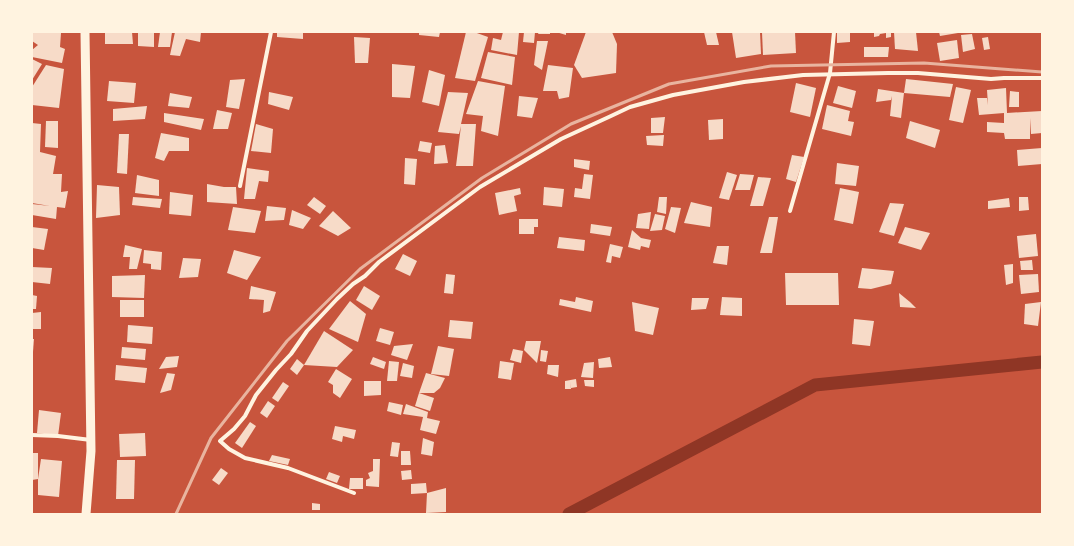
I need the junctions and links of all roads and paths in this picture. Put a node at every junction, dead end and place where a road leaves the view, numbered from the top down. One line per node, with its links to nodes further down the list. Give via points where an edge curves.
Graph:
1 (85, 32): 9 (main road)
2 (271, 32): 6 (street)
3 (834, 32): 4 (street)
4 (830, 73): 5 (street, via 918,73 991,79); 7 (street); 10 (street, via 785,76 693,91 630,107 561,139 480,187 353,284 307,332 260,390 238,425 220,441 245,458 288,468)
5 (1042, 78)
6 (240, 186)
7 (790, 211)
8 (32, 435): 9 (street)
9 (91, 440): 11 (main road)
10 (354, 493)
11 (86, 514)

